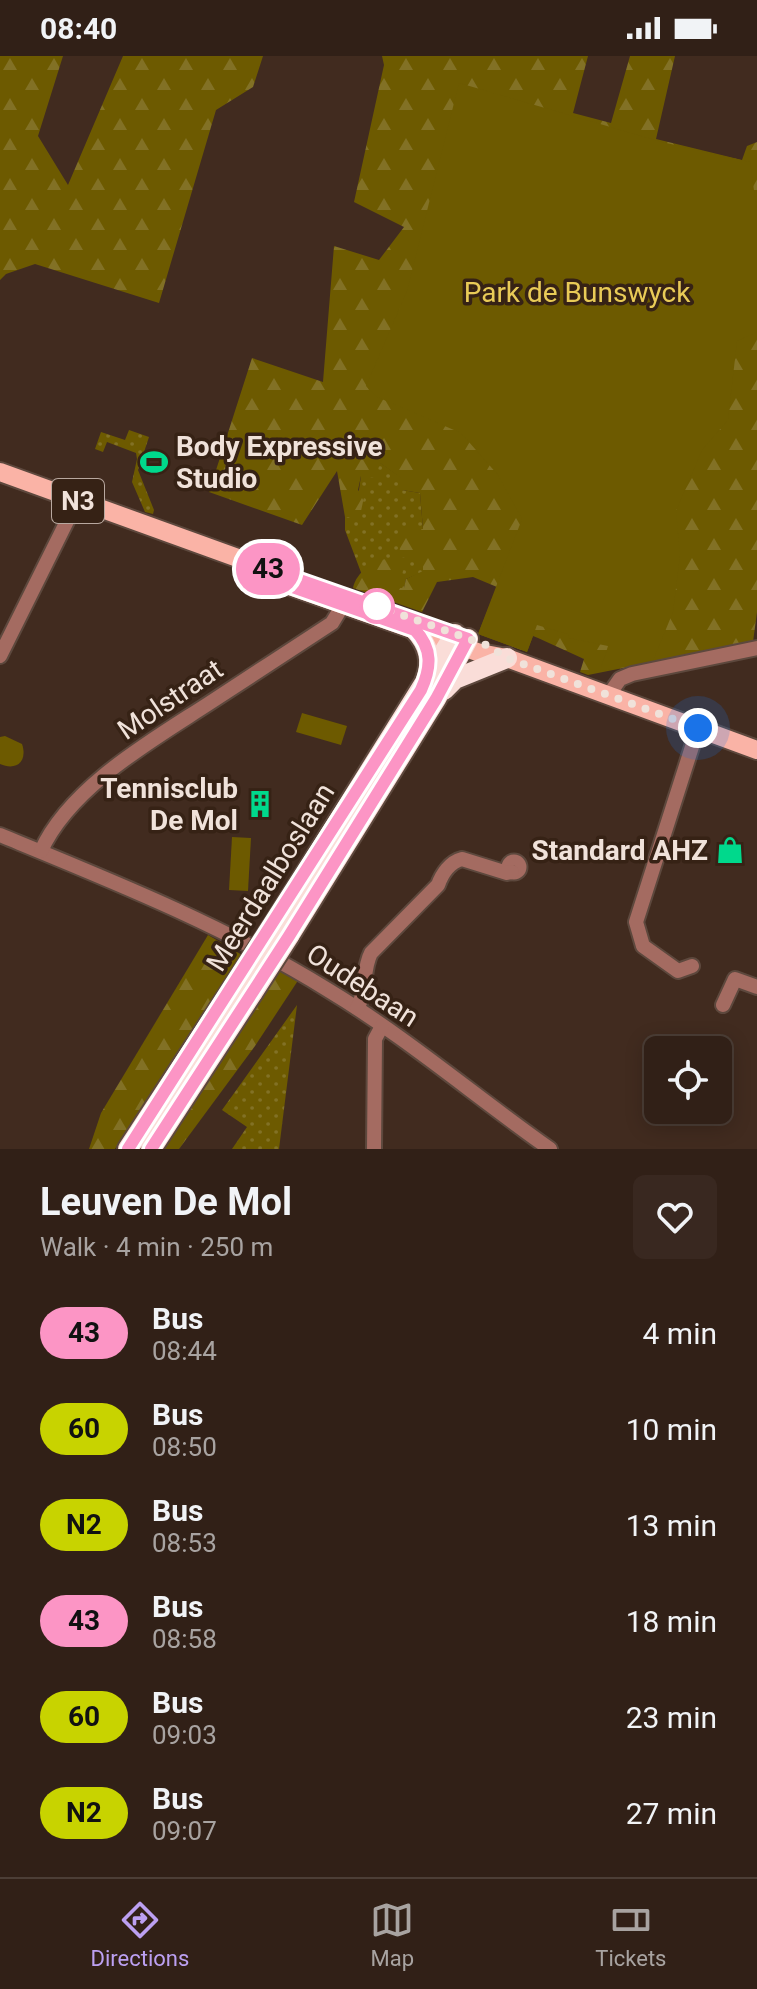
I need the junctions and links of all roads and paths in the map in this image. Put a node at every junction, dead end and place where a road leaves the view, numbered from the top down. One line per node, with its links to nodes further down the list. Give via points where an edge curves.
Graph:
1 (0, 472): 2 (main road, N3)
2 (77, 501): 3 (main road, N3); 8 (street)
3 (248, 562): 4 (main road, N3, via 287,585); 6 (main road, N3)
4 (343, 605): 5 (main road, N3); 15 (street, Molstraat, via 332,623 98,781 55,824)
5 (415, 630): 6 (main road, N3); 10 (highway, via 425,643)
6 (460, 641): 9 (main road, N3); 10 (highway, Meerdaalboslaan)
7 (757, 648): 11 (street, via 632,674 620,679)
8 (1, 652)
9 (507, 658): 10 (highway); 11 (main road, N3)
10 (429, 694): 19 (highway, Meerdaalboslaan, bridge)
11 (608, 696): 12 (main road, N3)
12 (698, 728): 13 (main road, N3); 17 (street, via 636,922 643,946 678,971)
13 (757, 750)
14 (0, 835): 15 (street, Oudebaan)
15 (41, 851): 21 (street, Oudebaan, via 219,928)
16 (512, 872): 21 (street, via 456,861 371,953)
17 (692, 966)
18 (757, 987): 20 (street, via 735,979)
19 (244, 988): 23 (highway, Meerdaalboslaan); 24 (highway, Meerdaalboslaan)
20 (723, 1005)
21 (357, 1008): 22 (street, Oudebaan)
22 (382, 1026): 25 (street, via 375,1039); 26 (street, Oudebaan)
23 (128, 1149)
24 (151, 1149)
25 (374, 1149)
26 (550, 1149)

